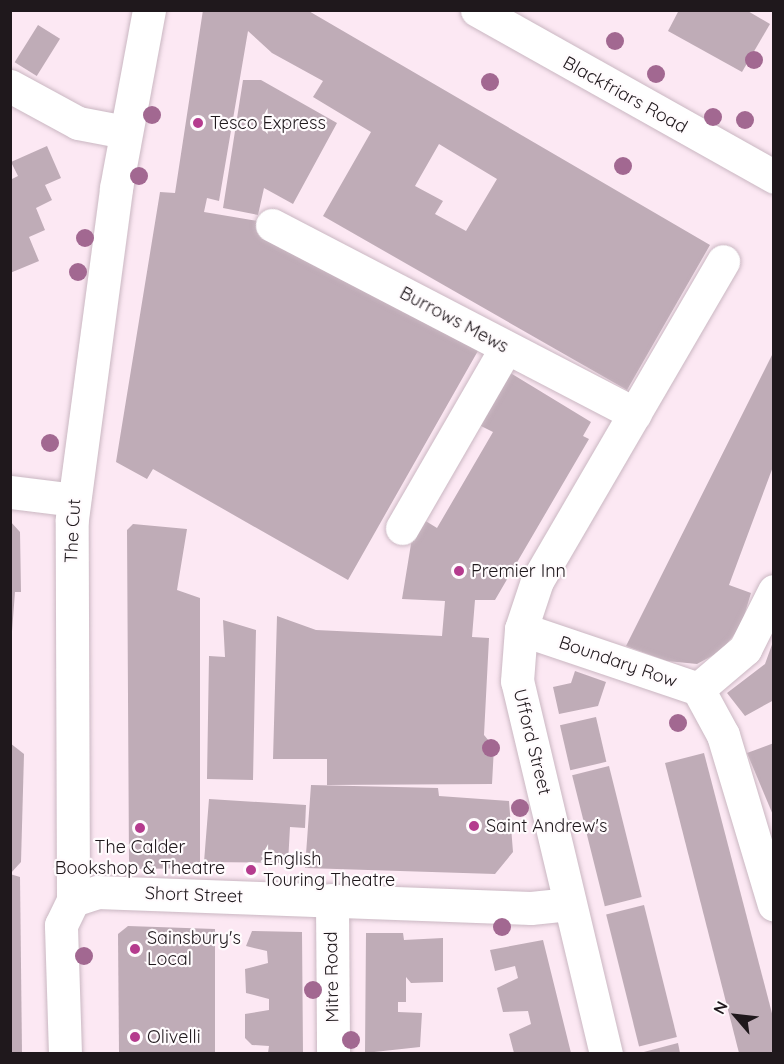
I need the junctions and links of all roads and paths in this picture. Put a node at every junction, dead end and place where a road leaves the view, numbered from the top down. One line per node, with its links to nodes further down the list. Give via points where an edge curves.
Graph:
1 (149, 10): 4 (street, The Cut)
2 (477, 10): 5 (street, Blackfriars Road)
3 (10, 86): 4 (street, via 78,123)
4 (125, 132): 11 (street, The Cut)
5 (774, 177)
6 (272, 225): 8 (street, Burrows Mews)
7 (723, 261): 9 (street, Ufford Street)
8 (506, 348): 9 (street, Burrows Mews); 12 (street)
9 (635, 414): 14 (street, Ufford Street, via 537,581)
10 (10, 492): 11 (street)
11 (74, 500): 16 (street, The Cut)
12 (402, 528)
13 (774, 591): 15 (street, Boundary Row, via 744,649)
14 (521, 629): 15 (street, Boundary Row); 18 (street, Ufford Street, via 517,681)
15 (698, 689): 19 (street, via 723,735)
16 (73, 900): 17 (street, Short Street, via 97,892); 20 (street, The Cut, via 61,925)
17 (332, 900): 18 (street, Short Street, via 531,908); 21 (street, Mitre Road)
18 (569, 904): 22 (street, Ufford Street)
19 (774, 904)
20 (65, 1053)
21 (333, 1053)
22 (606, 1053)

